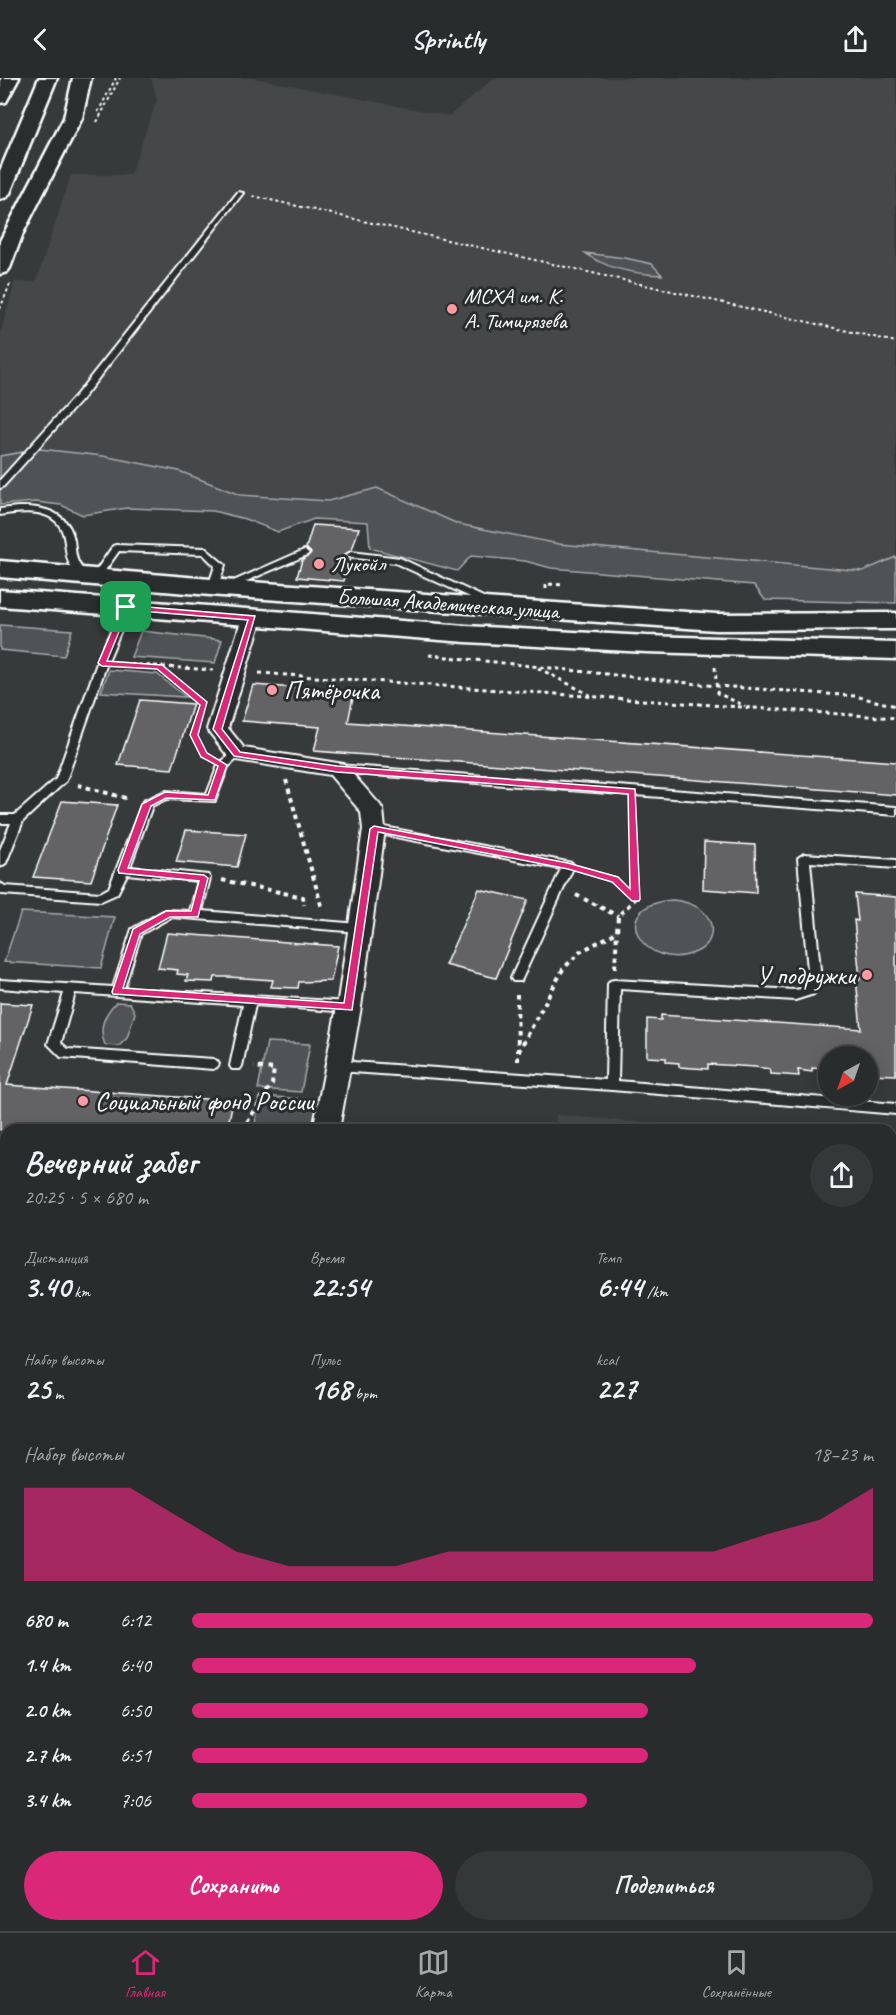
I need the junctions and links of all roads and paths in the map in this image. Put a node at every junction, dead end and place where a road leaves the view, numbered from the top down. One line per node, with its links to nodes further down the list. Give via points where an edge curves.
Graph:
1 (48, 78): 5 (main road)
2 (60, 78): 5 (main road)
3 (82, 78): 8 (main road, via 73,118)
4 (102, 78): 8 (main road, via 72,139)
5 (38, 105): 6 (main road)
6 (0, 193)
7 (240, 193): 10 (path); 11 (lane, via 81,396)
8 (13, 233): 9 (main road)
9 (0, 268)
10 (896, 342)
11 (0, 485)
12 (0, 512): 16 (lane, via 18,508 52,515 66,528 69,558 75,568)
13 (304, 553): 17 (lane)
14 (351, 555): 20 (lane, via 397,560)
15 (0, 569): 16 (main road, Большая Академическая улица)
16 (91, 577): 17 (main road, Большая Академическая улица); 17 (lane, via 116,548 205,551 220,565)
17 (218, 588): 20 (main road, Большая Академическая улица)
18 (0, 598): 19 (main road, Большая Академическая улица)
19 (126, 607): 21 (main road, Большая Академическая улица); 26 (lane)
20 (506, 609): 22 (main road, Большая Академическая улица, via 716,622)
21 (252, 618): 23 (main road, Большая Академическая улица, via 646,644); 30 (street)
22 (896, 621)
23 (896, 651)
24 (420, 654): 27 (path)
25 (514, 658): 27 (path)
26 (102, 663): 29 (path); 42 (lane)
27 (534, 666): 32 (path); 34 (path)
28 (708, 666): 32 (path, via 716,667)
29 (159, 667): 31 (path, via 217,670); 33 (path, via 204,704)
30 (235, 671): 34 (path); 39 (street, via 218,729)
31 (214, 678)
32 (717, 686): 35 (path, via 855,696); 36 (path, via 717,693)
33 (207, 696)
34 (592, 696): 36 (path)
35 (896, 706)
36 (749, 707): 37 (path)
37 (896, 718)
38 (194, 735): 39 (path, via 204,755)
39 (230, 759): 40 (street); 44 (lane, via 212,798 165,795)
40 (337, 769): 43 (lane); 48 (street, via 372,810)
41 (296, 778): 60 (path, via 285,776)
42 (61, 781): 44 (path); 47 (lane)
43 (632, 792): 45 (lane); 56 (path)
44 (147, 804): 52 (lane)
45 (896, 811)
46 (0, 819): 47 (lane)
47 (18, 819): 49 (lane)
48 (374, 829): 51 (lane); 61 (street)
49 (0, 863)
50 (896, 864): 65 (lane, via 804,858 815,981 810,991 795,995)
51 (568, 866): 54 (lane); 56 (path, via 615,879)
52 (123, 870): 53 (lane); 55 (lane, via 113,891 101,897)
53 (204, 878): 57 (lane); 59 (path, via 303,897)
54 (559, 886): 58 (path); 63 (lane)
55 (0, 887)
56 (635, 899): 58 (path)
57 (195, 915): 59 (lane); 67 (lane, via 169,913 136,932)
58 (618, 916): 62 (path)
59 (308, 924): 60 (lane)
60 (327, 926): 61 (lane)
61 (359, 928): 69 (street)
62 (617, 932): 65 (path); 70 (path, via 580,952 563,969)
63 (517, 978): 70 (path)
64 (0, 984): 66 (lane)
65 (614, 984): 75 (lane)
66 (71, 988): 67 (lane); 71 (lane, via 54,1044 65,1054)
67 (117, 992): 68 (lane)
68 (250, 1000): 69 (lane); 72 (lane)
69 (349, 1007): 73 (street)
70 (518, 1053): 74 (path)
71 (213, 1064)
72 (236, 1066): 77 (path, via 274,1069 272,1084)
73 (338, 1066): 74 (lane); 78 (street)
74 (517, 1078): 75 (lane)
75 (612, 1085): 76 (lane)
76 (896, 1109)
77 (246, 1124)
78 (327, 1124)

